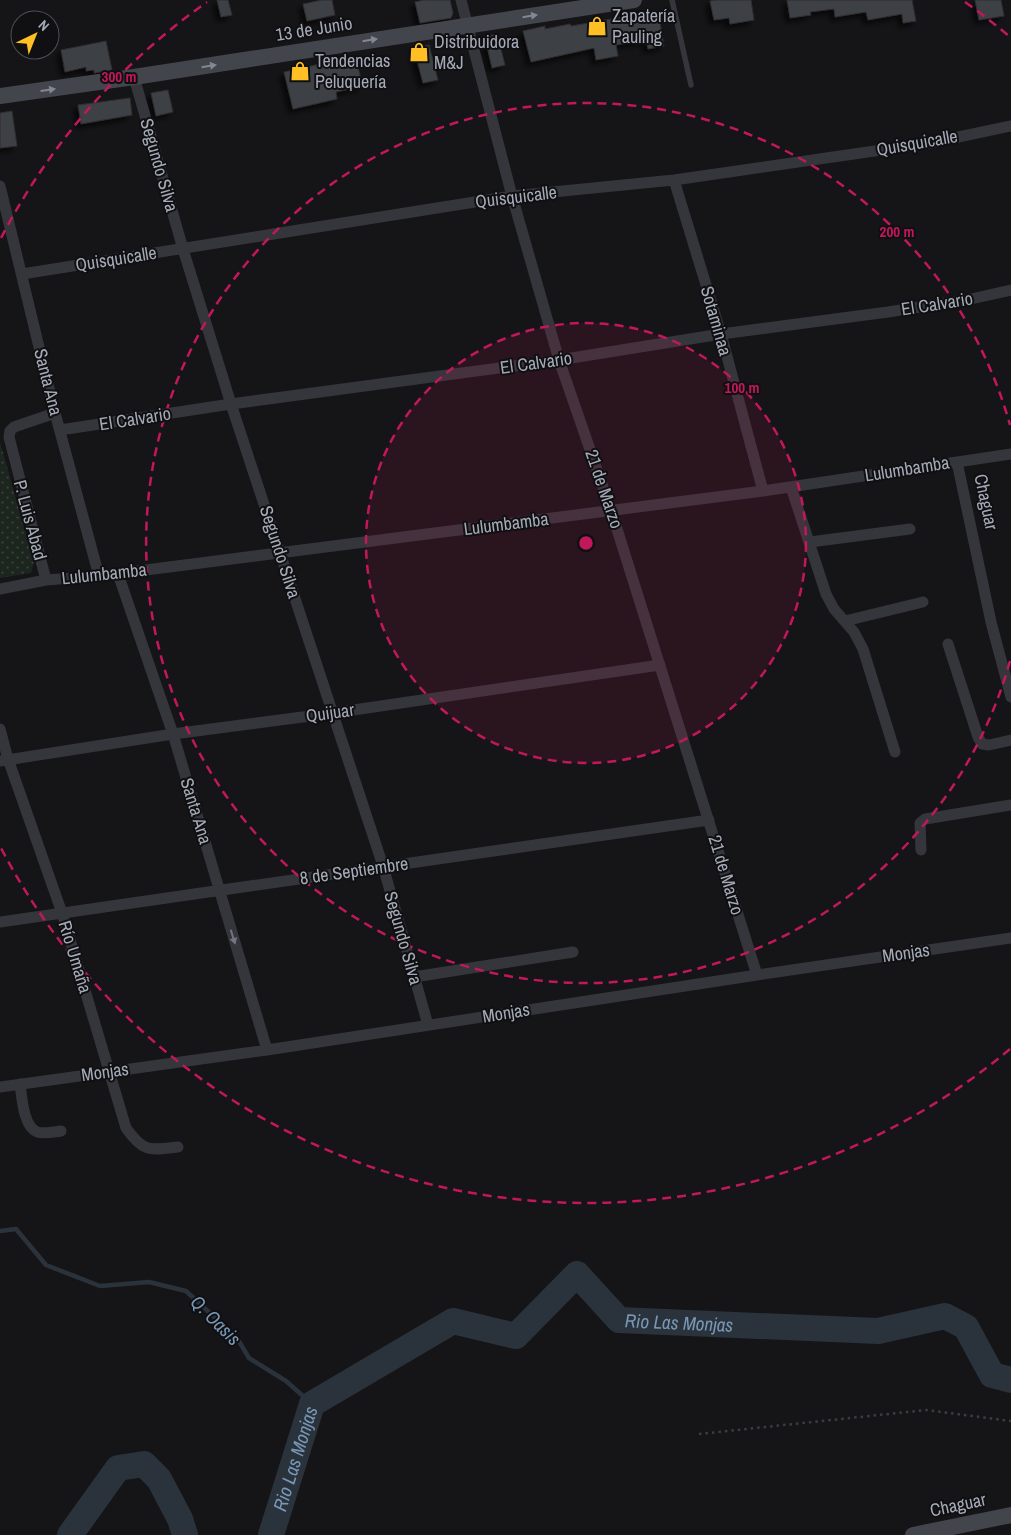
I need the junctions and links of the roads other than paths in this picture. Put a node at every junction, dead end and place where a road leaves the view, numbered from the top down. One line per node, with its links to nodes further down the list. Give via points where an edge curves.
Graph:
1 (461, 0): 4 (street, 21 de Marzo)
2 (634, 0): 4 (main road, 13 de Junio, one-way to 2)
3 (672, 0): 6 (lane)
4 (467, 25): 5 (main road, 13 de Junio, one-way to 4); 11 (street, 21 de Marzo)
5 (134, 77): 7 (main road, 13 de Junio, one-way to 5); 12 (street, Segundo Silva)
6 (691, 85)
7 (0, 96)
8 (1011, 126): 9 (street, Quisquicalle, via 930,143)
9 (674, 180): 11 (street, Quisquicalle); 15 (street, Sotaminaa)
10 (0, 186): 13 (street, Santa Ana)
11 (512, 196): 12 (street, Quisquicalle); 16 (street, 21 de Marzo)
12 (183, 249): 13 (street, Quisquicalle); 17 (street, Segundo Silva)
13 (22, 274): 18 (street, Santa Ana)
14 (1011, 290): 15 (street, El Calvario, via 916,308)
15 (721, 334): 16 (street, El Calvario); 23 (street, Sotaminaa)
16 (559, 360): 17 (street, El Calvario); 24 (street, 21 de Marzo)
17 (231, 404): 19 (street, El Calvario); 27 (street, Segundo Silva)
18 (55, 414): 19 (street, Santa Ana); 30 (street, P. Luis Abad, via 14,427 8,437)
19 (60, 430): 29 (street, Santa Ana)
20 (1011, 454): 21 (street, Lulumbamba)
21 (957, 462): 22 (street, Lulumbamba); 36 (street, Chaguar, via 991,622)
22 (791, 487): 23 (street, Lulumbamba); 26 (street)
23 (763, 491): 24 (street, Lulumbamba)
24 (612, 510): 27 (street, Lulumbamba); 35 (street, 21 de Marzo)
25 (910, 529): 26 (street)
26 (810, 542): 33 (street, via 826,594)
27 (280, 553): 28 (street, Lulumbamba); 37 (street, Segundo Silva)
28 (118, 574): 29 (street, Lulumbamba); 39 (street, Santa Ana)
29 (98, 576): 30 (street, Lulumbamba)
30 (46, 580): 31 (street, Lulumbamba)
31 (0, 589)
32 (923, 602): 33 (street)
33 (844, 621): 41 (street, via 863,649)
34 (948, 644): 40 (street, via 978,738 982,744 989,745)
35 (660, 665): 37 (street, Quijuar); 44 (street, 21 de Marzo)
36 (1011, 697)
37 (333, 713): 39 (street, Quijuar); 46 (street, Segundo Silva)
38 (0, 729): 42 (street, Río Umaña)
39 (173, 734): 42 (street, Quijuar); 47 (street, Santa Ana)
40 (1011, 740)
41 (895, 752)
42 (4, 760): 48 (street, Río Umaña)
43 (1011, 805): 45 (street, via 925,819 919,828)
44 (709, 820): 46 (street, 8 de Septiembre); 52 (street, 21 de Marzo)
45 (921, 850)
46 (383, 866): 47 (street, 8 de Septiembre); 53 (street, Segundo Silva)
47 (219, 890): 48 (street, 8 de Septiembre); 55 (street, Santa Ana, one-way to 55)
48 (62, 913): 49 (street, 8 de Septiembre); 56 (street, Río Umaña)
49 (0, 922)
50 (1011, 938): 52 (street, Monjas)
51 (574, 952): 53 (street)
52 (758, 975): 54 (street, Monjas)
53 (414, 977): 54 (street, Segundo Silva)
54 (428, 1025): 55 (street, Monjas)
55 (267, 1050): 56 (street, Monjas)
56 (110, 1072): 57 (street, Monjas); 60 (street, Río Umaña, via 126,1128 134,1139 143,1148 153,1150)
57 (20, 1084): 58 (street, Monjas); 59 (street, via 26,1118 32,1128 38,1132)
58 (0, 1087)
59 (61, 1131)
60 (178, 1147)
61 (1011, 1515): 62 (main road, Chaguar)
62 (913, 1535)

